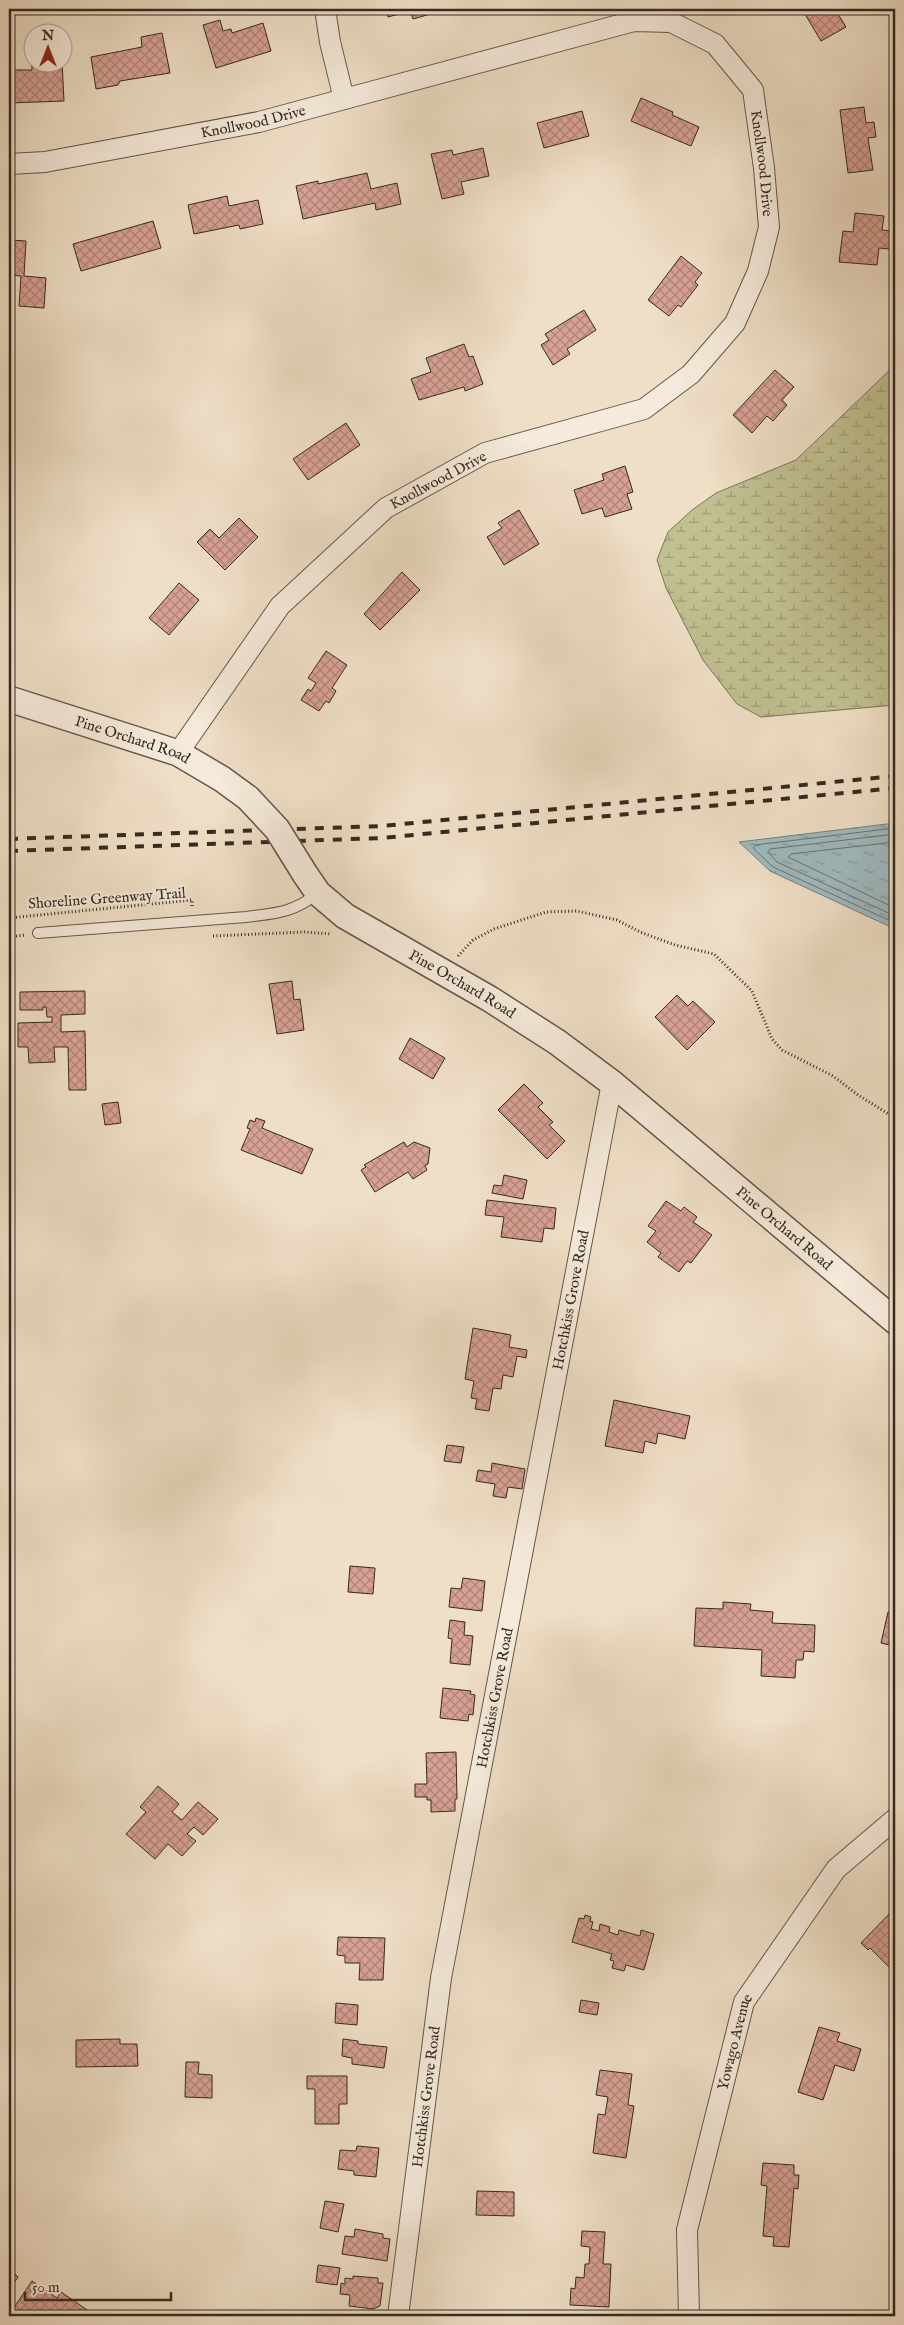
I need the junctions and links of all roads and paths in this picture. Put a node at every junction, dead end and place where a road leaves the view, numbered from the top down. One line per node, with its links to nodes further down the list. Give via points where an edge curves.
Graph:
1 (326, 9): 2 (street)
2 (344, 100): 3 (street, Knollwood Drive, via 249,124 45,162); 5 (street, Knollwood Drive, via 634,21 670,22 715,44 752,90 769,227 758,271 735,323 691,374 644,409 485,453 386,508 280,606)
3 (9, 164)
4 (9, 699): 5 (street, Pine Orchard Road)
5 (178, 753): 6 (street, Pine Orchard Road, bridge, via 248,798 276,829)
6 (312, 884): 8 (lane, via 303,906 246,918); 11 (street, Pine Orchard Road, via 344,916)
7 (9, 918): 8 (path, Shoreline Greenway Trail, via 192,900)
8 (193, 920): 9 (lane); 10 (path, Shoreline Greenway Trail, via 193,937 304,932)
9 (38, 933)
10 (339, 937)
11 (447, 973): 12 (street, Pine Orchard Road, via 557,1042); 13 (path, via 473,940 513,922 546,912 578,911 617,920 675,945 714,954 752,991 772,1039 782,1050 833,1076)
12 (612, 1083): 14 (street, Pine Orchard Road); 16 (street, Hotchkiss Grove Road, via 440,1978)
13 (895, 1118)
14 (895, 1321)
15 (895, 1819): 17 (street, Yowago Avenue, via 836,1869 744,2002 688,2230)
16 (398, 2316)
17 (688, 2316)

